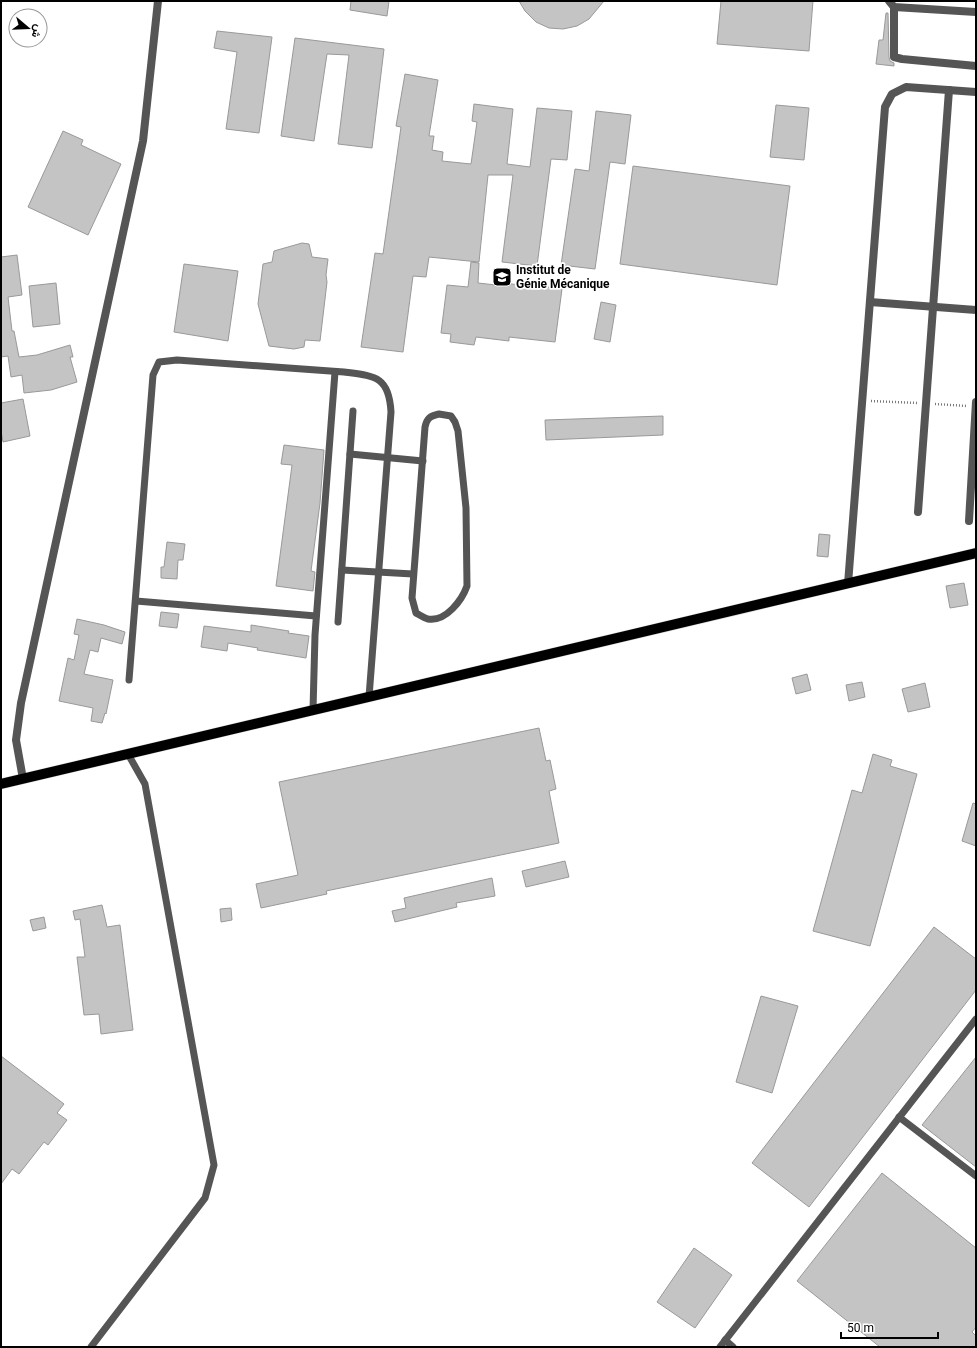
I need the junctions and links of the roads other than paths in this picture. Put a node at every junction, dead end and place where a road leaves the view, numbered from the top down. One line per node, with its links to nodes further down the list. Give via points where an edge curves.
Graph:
1 (158, 1): 30 (street, via 143,141 20,703 16,740)
2 (891, 4): 3 (street); 4 (street, via 894,57)
3 (976, 12)
4 (976, 66)
5 (949, 90): 6 (street); 7 (street, via 906,87 892,94 885,108); 8 (street)
6 (976, 92)
7 (870, 302): 8 (street); 22 (street)
8 (933, 307): 9 (street); 16 (street)
9 (976, 310)
10 (335, 372): 14 (lane, via 370,376 384,384 390,398 391,412); 23 (lane, via 177,360 159,362 153,375); 24 (lane)
11 (976, 402): 17 (street)
12 (354, 411): 13 (lane)
13 (350, 454): 14 (lane); 19 (lane)
14 (387, 458): 15 (lane); 20 (lane)
15 (423, 461): 21 (lane); 21 (lane, via 427,420 439,414 451,416 458,431 466,508 467,586 464,596 452,609 437,618 427,619 414,610)
16 (918, 512)
17 (969, 521)
18 (976, 553): 22 (main road)
19 (342, 570): 20 (lane); 25 (lane)
20 (378, 572): 21 (lane); 27 (lane)
21 (413, 574)
22 (848, 584): 27 (main road)
23 (136, 601): 24 (lane); 26 (lane)
24 (316, 616): 28 (lane)
25 (338, 622)
26 (129, 680)
27 (369, 697): 28 (main road)
28 (313, 710): 29 (main road)
29 (128, 754): 30 (main road); 36 (lane, via 145,784 214,1165 205,1198)
30 (24, 779): 31 (main road)
31 (1, 784)
32 (976, 1019): 33 (lane)
33 (899, 1117): 34 (lane); 35 (lane)
34 (976, 1176)
35 (725, 1340): 37 (lane); 38 (lane)
36 (90, 1347)
37 (720, 1347)
38 (733, 1347)

